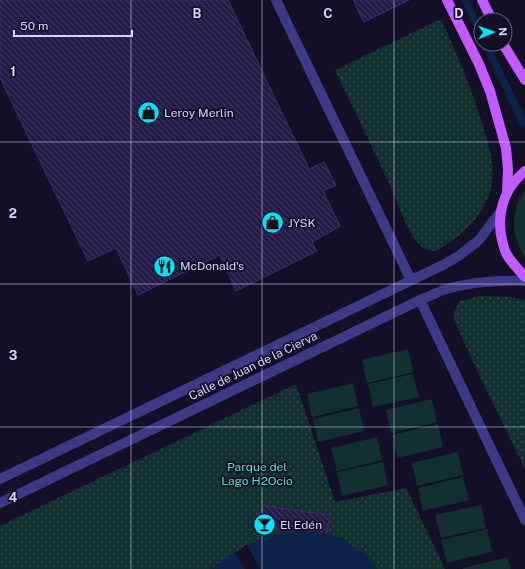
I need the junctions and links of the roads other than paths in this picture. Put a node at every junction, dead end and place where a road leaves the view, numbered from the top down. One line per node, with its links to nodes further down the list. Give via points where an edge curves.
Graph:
1 (276, 0): 11 (street)
2 (447, 0): 8 (main road, via 490,91 506,148)
3 (482, 0): 4 (main road)
4 (488, 12)
5 (508, 52): 6 (main road)
6 (525, 80)
7 (525, 171): 8 (main road)
8 (507, 193): 9 (main road)
9 (501, 211): 10 (main road, via 500,232 506,255); 11 (street, Calle de Juan de la Cierva, via 479,240 443,265)
10 (525, 277)
11 (411, 280): 14 (street, Calle de Juan de la Cierva)
12 (525, 281): 13 (street, Calle de Juan de la Cierva, via 462,285)
13 (420, 300): 15 (street, Calle de Juan de la Cierva); 16 (street)
14 (0, 479)
15 (0, 503)
16 (525, 520)

